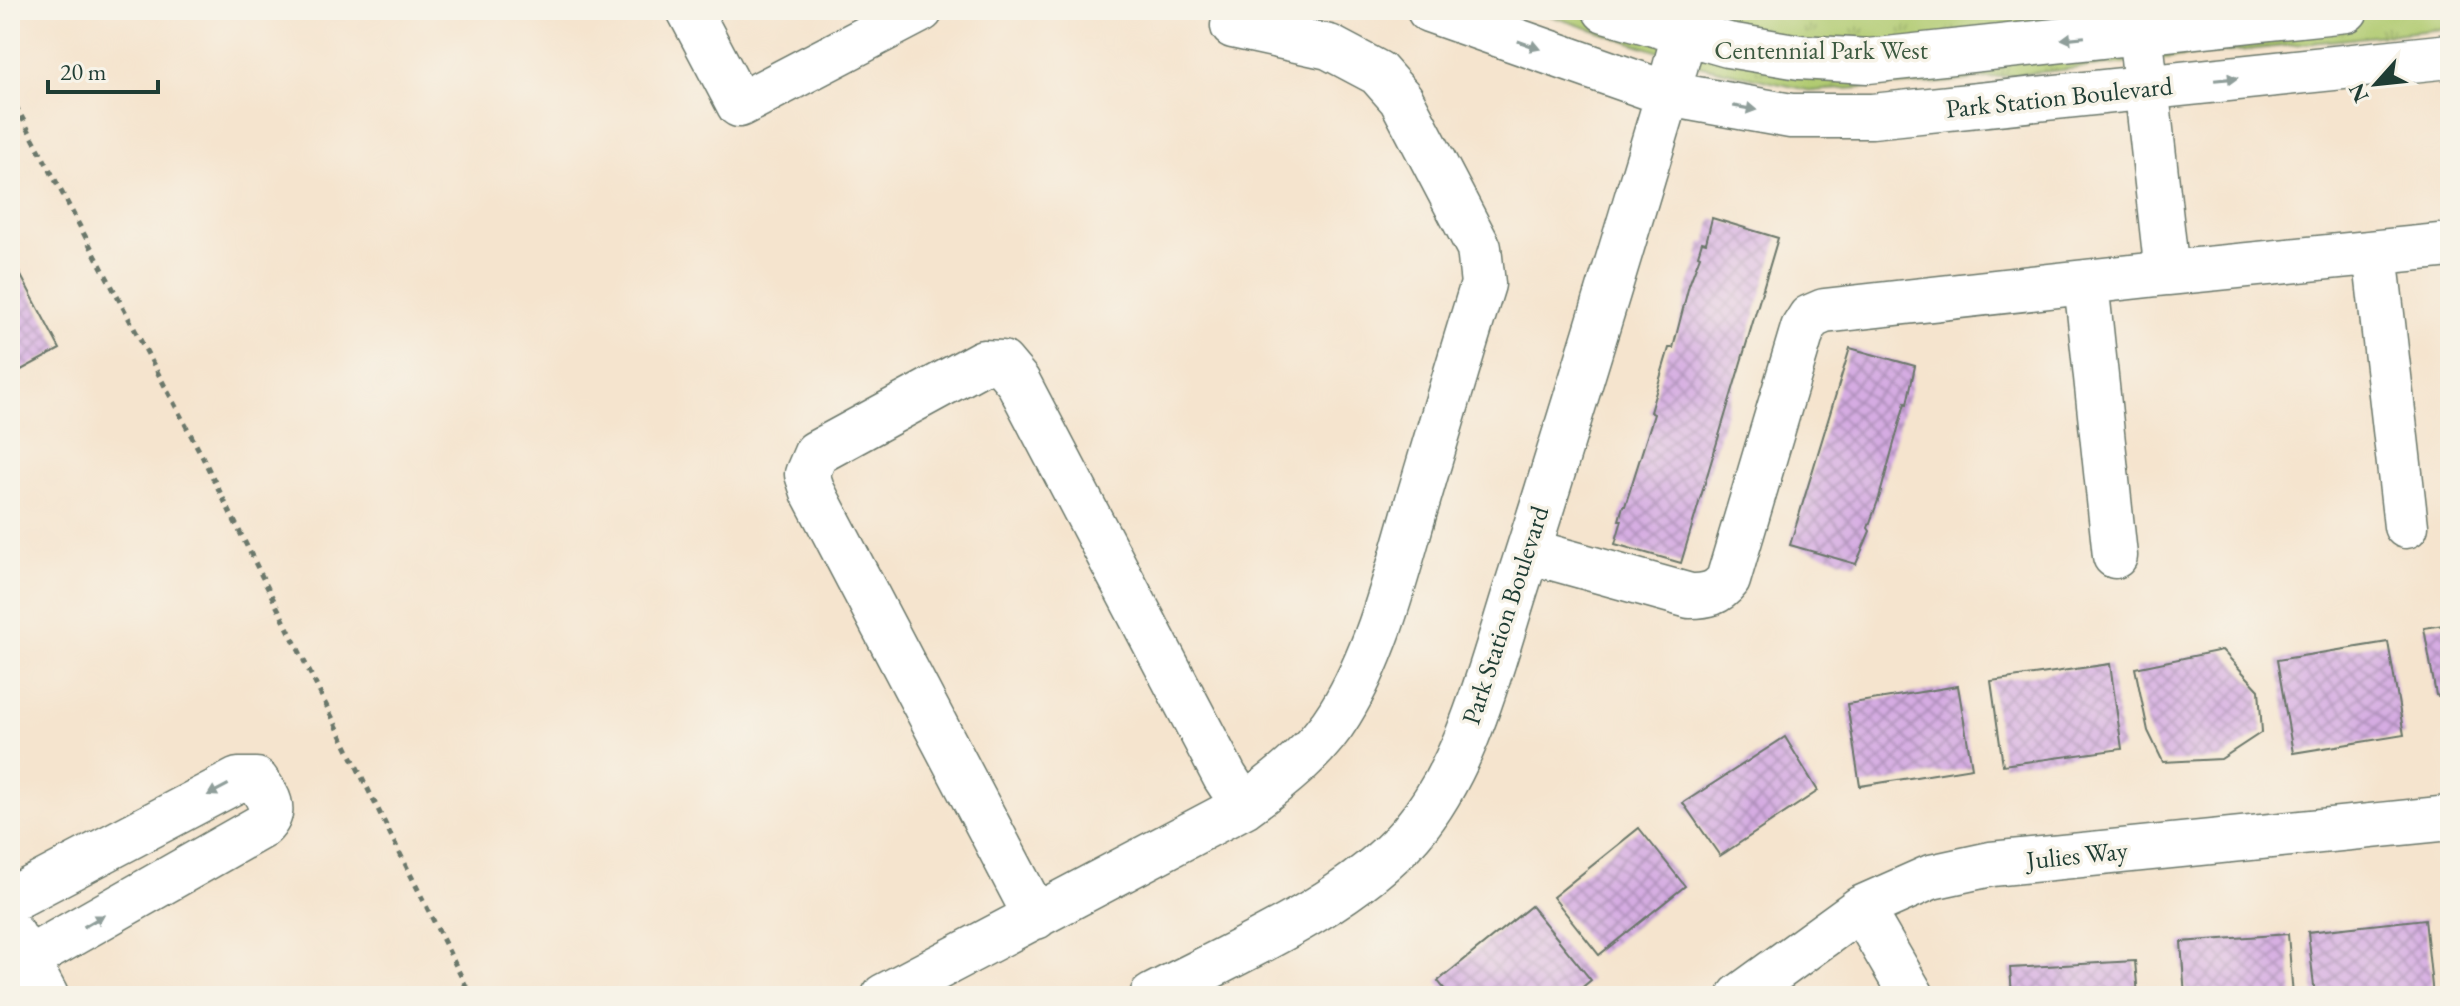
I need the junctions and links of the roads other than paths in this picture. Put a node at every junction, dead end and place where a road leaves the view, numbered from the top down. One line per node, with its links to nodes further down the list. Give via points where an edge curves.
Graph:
1 (689, 10): 2 (street, via 739,105)
2 (921, 10)
3 (1429, 10): 11 (street, one-way to 11)
4 (1605, 10): 8 (street)
5 (2346, 10): 7 (street)
6 (1233, 26): 19 (street, via 1329,47 1378,73 1401,99 1479,248 1483,284 1367,660 1340,714 1315,745)
7 (2140, 31): 8 (street, one-way to 8, via 1868,61 1800,57); 10 (street)
8 (1684, 34): 11 (street, Park Station Boulevard)
9 (2450, 56): 10 (street, Park Station Boulevard, one-way to 9)
10 (2146, 88): 11 (street, Park Station Boulevard, one-way to 10, via 1791,116 1872,116); 14 (street)
11 (1668, 94): 17 (street, Park Station Boulevard)
12 (2450, 245): 13 (street)
13 (2375, 253): 14 (street); 16 (street)
14 (2167, 273): 15 (street)
15 (2086, 282): 17 (street, via 1824,311 1810,317 1728,580 1720,591 1690,596); 18 (street)
16 (2406, 526)
17 (1528, 551): 26 (street, Park Station Boulevard, via 1451,772 1411,832 1354,886)
18 (2115, 556)
19 (1244, 806): 23 (street); 23 (street, via 1018,382 1002,363 983,362 816,453 807,474)
20 (2450, 818): 22 (street, Julies Way, via 1991,864 1931,877)
21 (10, 900): 24 (street, one-way to 21, via 262,826 272,809 267,794 256,780 238,780)
22 (1861, 908): 27 (street, Julies Way); 28 (street)
23 (1036, 917): 25 (street)
24 (27, 962)
25 (884, 996)
26 (1152, 996)
27 (1740, 996)
28 (1912, 996)

